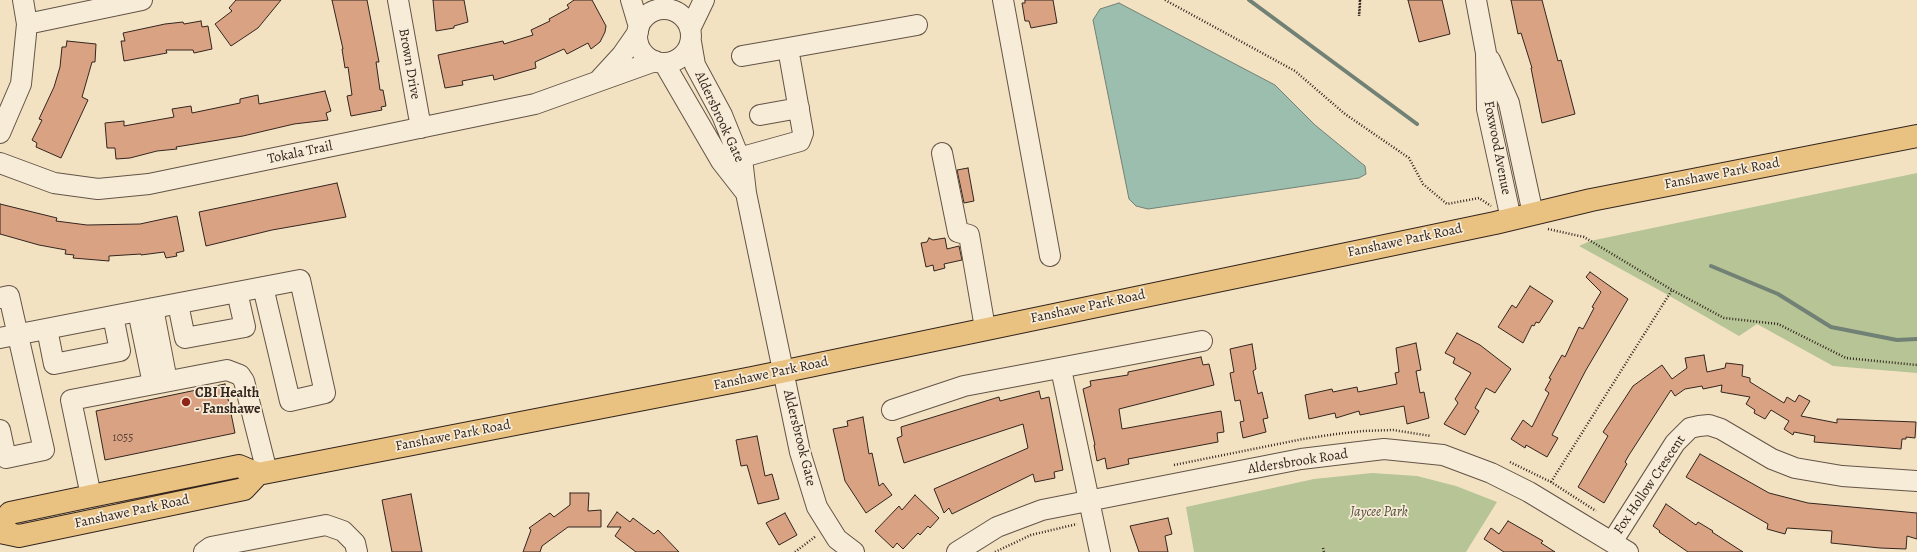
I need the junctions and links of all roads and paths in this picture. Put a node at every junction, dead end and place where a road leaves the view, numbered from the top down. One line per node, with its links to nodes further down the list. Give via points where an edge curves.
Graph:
1 (23, 0): 10 (street)
2 (142, 0): 10 (street)
3 (398, 0): 21 (street, Brown Drive)
4 (631, 0): 12 (street)
5 (704, 0): 13 (street)
6 (1003, 0): 30 (street)
7 (1360, 0): 7 (path, via 1360,5 1359,16)
8 (1476, 0): 15 (street, Foxwood Avenue)
9 (668, 5): 12 (street, via 646,16); 13 (street, via 684,17)
10 (27, 24): 22 (street, via 20,84)
11 (917, 25): 14 (street)
12 (638, 30): 17 (street, via 641,50 647,57); 18 (street, Tokala Trail, via 622,55)
13 (690, 36): 17 (street, via 687,50 681,57); 25 (street, Aldersbrook Gate, via 695,65 722,115)
14 (788, 48): 16 (street); 19 (street)
15 (1486, 53): 28 (street, Foxwood Avenue, via 1509,103); 29 (street, Foxwood Avenue, via 1486,109)
16 (742, 56)
17 (660, 62): 18 (street, Tokala Trail); 27 (street, Aldersbrook Gate, via 721,161)
18 (599, 81): 21 (street, Tokala Trail, via 535,104)
19 (799, 108): 20 (street); 25 (street, via 803,133 800,141)
20 (760, 115)
21 (421, 128): 26 (street, Tokala Trail, via 149,184 113,188 98,189 54,183)
22 (0, 133)
23 (1917, 136): 28 (main road, Fanshawe Park Road)
24 (942, 153): 38 (street, via 958,232 969,235)
25 (739, 158): 27 (street, Aldersbrook Gate, via 743,167)
26 (0, 163)
27 (746, 193): 43 (street, Aldersbrook Gate)
28 (1533, 214): 29 (main road, Fanshawe Park Road)
29 (1510, 220): 38 (main road, Fanshawe Park Road)
30 (1050, 256)
31 (263, 287): 31 (street, via 300,280 325,393 290,401); 33 (street)
32 (1672, 290): 50 (path)
33 (237, 292): 35 (street); 35 (street, via 245,327 185,338)
34 (0, 298): 40 (street, via 9,296)
35 (178, 304): 36 (street)
36 (145, 309): 37 (street); 44 (street)
37 (113, 316): 39 (street); 39 (street, via 120,350 54,364)
38 (985, 328): 43 (main road, Fanshawe Park Road)
39 (47, 329): 40 (street)
40 (9, 336): 46 (street, via 44,450 6,458)
41 (1202, 341): 42 (street)
42 (1061, 369): 45 (street, via 964,386); 52 (street)
43 (784, 371): 49 (main road, Fanshawe Park Road); 63 (street, Aldersbrook Gate, via 800,452 817,507 837,538)
44 (160, 383): 49 (street, via 227,370 240,375 247,389); 53 (street, via 71,400)
45 (892, 410)
46 (0, 430)
47 (1302, 439): 48 (path)
48 (1171, 466)
49 (262, 473): 53 (main road, Fanshawe Park Road, via 239,466); 56 (main road, Fanshawe Park Road, via 244,489 18,536)
50 (1551, 482)
51 (1917, 482): 58 (street, Fox Hollow Crescent, via 1842,476 1795,468 1772,459 1721,429 1699,426 1690,428 1675,443)
52 (1087, 493): 58 (street, Aldersbrook Road, via 1301,459 1384,449 1443,455 1491,473 1529,492); 64 (street, Aldersbrook Road, via 997,527); 66 (street)
53 (91, 496): 55 (main road, Fanshawe Park Road, via 10,513)
54 (1078, 523): 65 (path, via 1031,535)
55 (0, 524)
56 (0, 532)
57 (816, 536): 62 (path)
58 (1620, 547)
59 (1323, 548): 67 (path)
60 (204, 552): 61 (street, via 211,547 326,525 344,531 355,543)
61 (357, 552)
62 (795, 552)
63 (854, 552)
64 (957, 552)
65 (995, 552)
66 (1100, 552)
67 (1324, 552)

